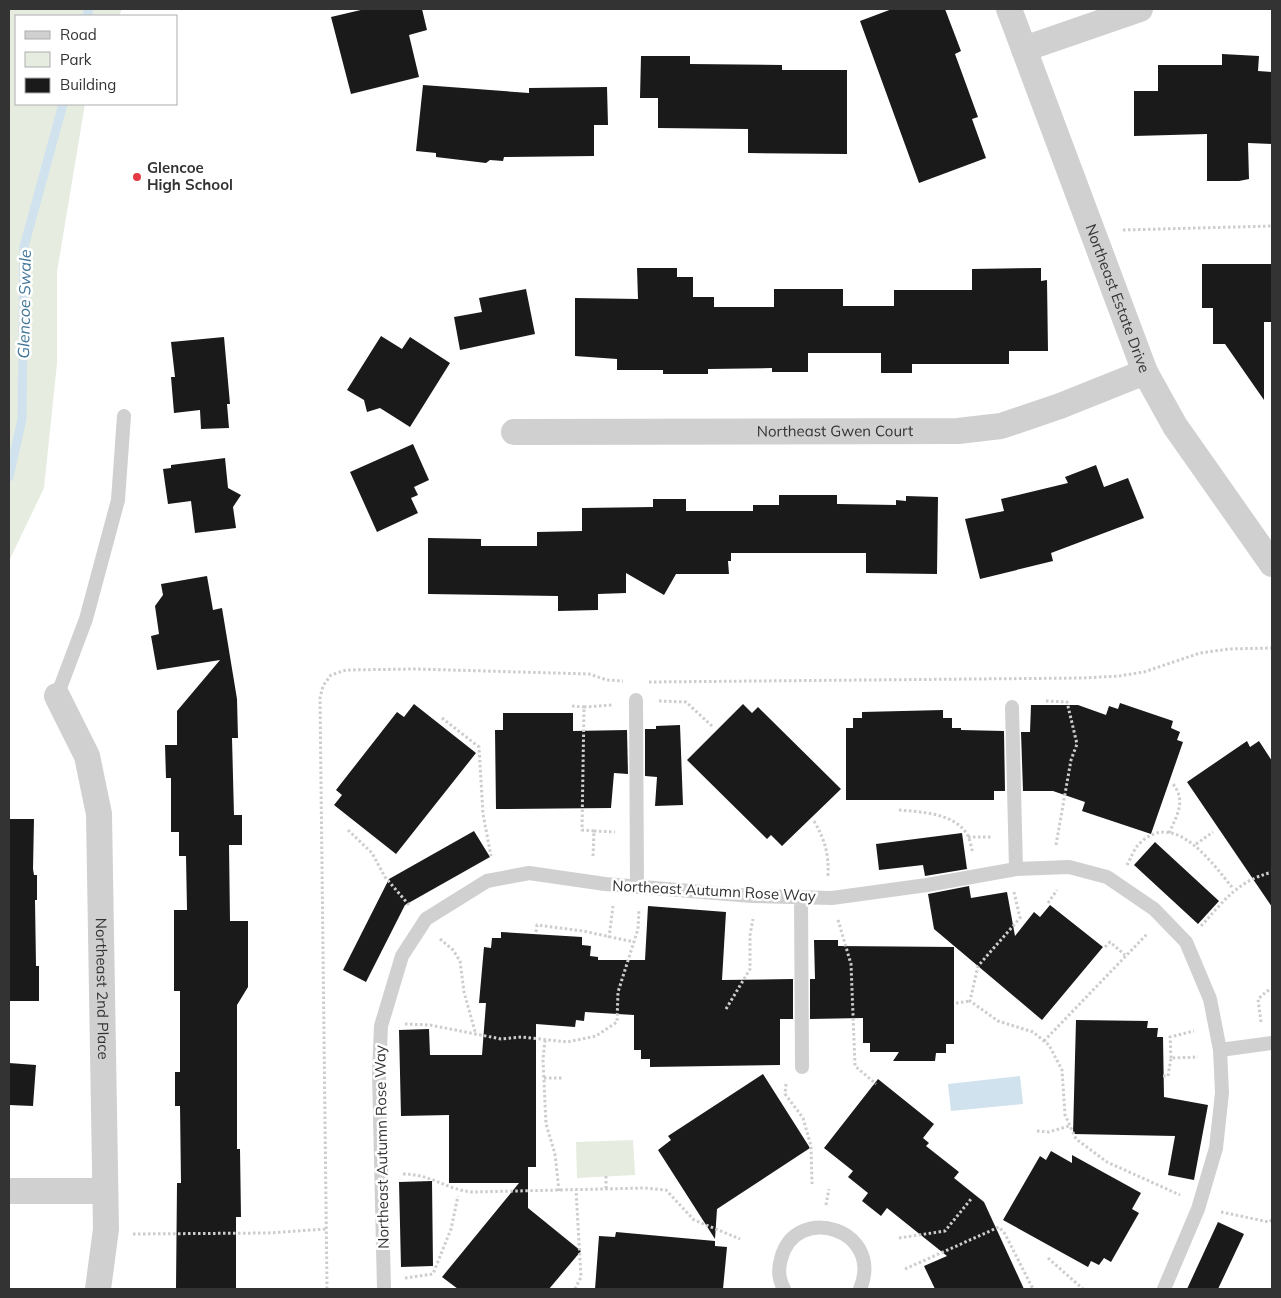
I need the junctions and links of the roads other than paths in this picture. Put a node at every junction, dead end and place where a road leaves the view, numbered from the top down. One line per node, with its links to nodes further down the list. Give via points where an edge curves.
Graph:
1 (1009, 9): 3 (street, Northeast Estate Drive)
2 (1140, 9): 3 (street)
3 (1024, 49): 4 (street, Northeast Estate Drive)
4 (1145, 372): 6 (street, Northeast Gwen Court, via 1001,426 958,430); 7 (street, Northeast Estate Drive, via 1175,426)
5 (124, 416): 8 (lane, via 118,500 86,619)
6 (514, 432)
7 (1272, 564)
8 (57, 696): 18 (street, Northeast 2nd Place, via 87,756 99,814)
9 (636, 700): 12 (lane)
10 (1012, 707): 11 (lane)
11 (1016, 869): 13 (lane, Northeast Autumn Rose Way, via 918,887 832,898); 15 (lane, Northeast Autumn Rose Way, via 1069,867 1107,877 1154,909 1186,942 1210,999)
12 (637, 887): 13 (lane, Northeast Autumn Rose Way); 21 (lane, Northeast Autumn Rose Way, via 529,872 487,881 426,919 402,956 381,1026 379,1073)
13 (801, 897): 16 (lane)
14 (1272, 1042): 15 (lane)
15 (1220, 1050): 23 (lane, Northeast Autumn Rose Way, via 1222,1093 1216,1148 1198,1209)
16 (802, 1067)
17 (9, 1191): 18 (street)
18 (105, 1191): 20 (street, Northeast 2nd Place, via 106,1229)
19 (782, 1288): 22 (lane, via 779,1268 782,1252 793,1238 807,1230 824,1227 840,1231 854,1241 862,1255 865,1272)
20 (98, 1289)
21 (384, 1289)
22 (860, 1289)
23 (1164, 1289)

